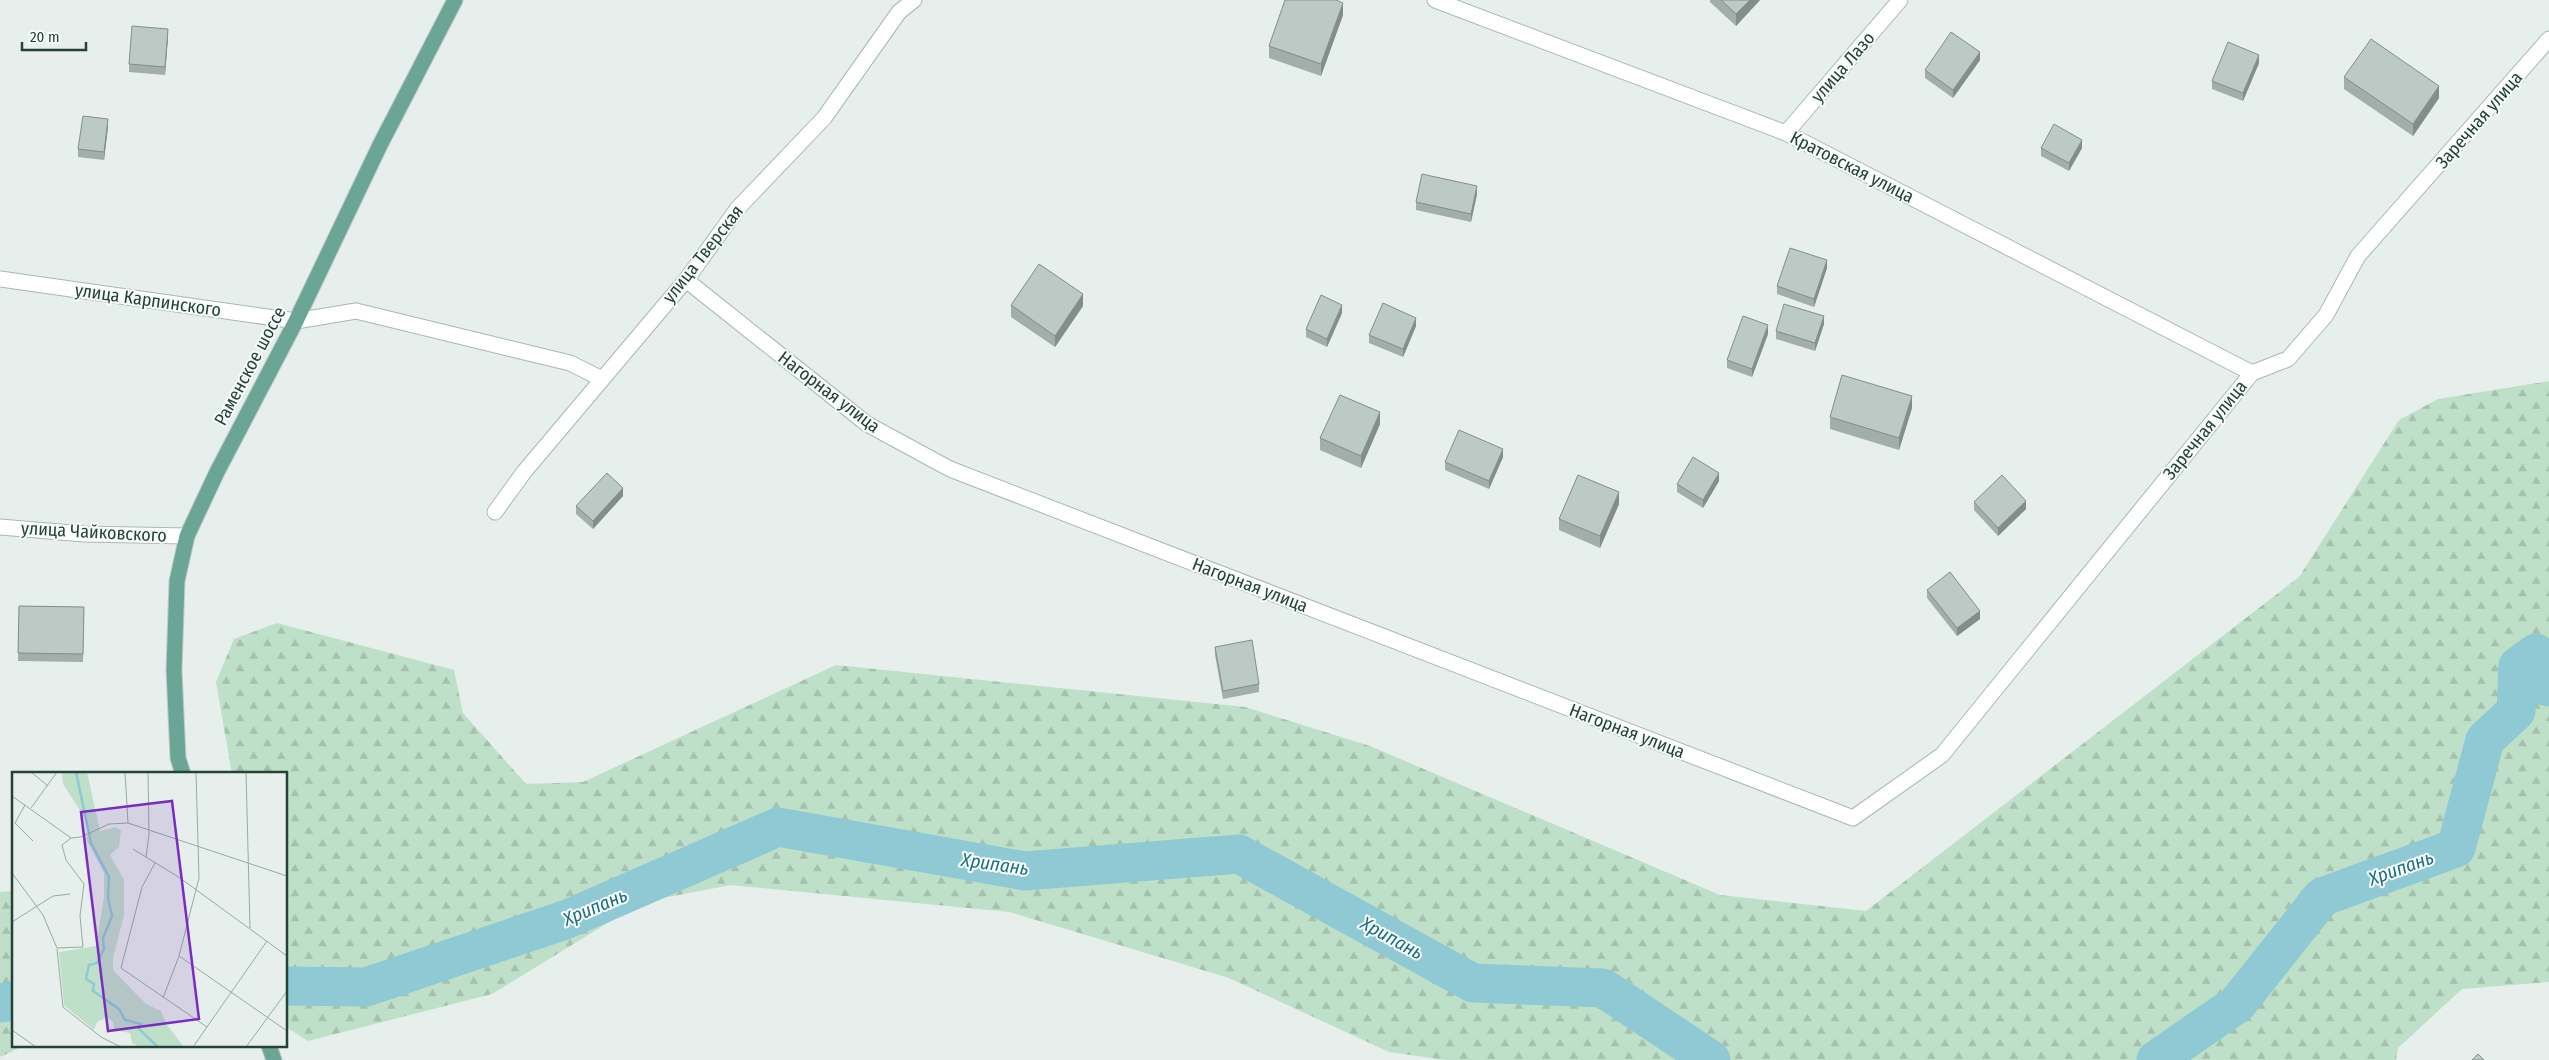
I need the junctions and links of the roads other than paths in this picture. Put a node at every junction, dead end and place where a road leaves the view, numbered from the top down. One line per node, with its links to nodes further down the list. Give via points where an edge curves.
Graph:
1 (454, 0): 9 (main road, Раменское шоссе)
2 (914, 0): 8 (street, улица Тверская, via 899,12 824,118 738,208)
3 (1435, 0): 6 (street, Кратовская улица)
4 (1900, 0): 6 (street, улица Лазо)
5 (2549, 39): 10 (street, Заречная улица, via 2358,256 2326,315 2288,359)
6 (1786, 133): 10 (street, Кратовская улица)
7 (0, 279): 9 (street, улица Карпинского)
8 (686, 280): 11 (street, улица Тверская); 16 (street, Нагорная улица, via 867,424 950,469)
9 (296, 321): 11 (street, улица Карпинского, via 356,311 570,363); 14 (main road, Раменское шоссе)
10 (2252, 373): 16 (street, Заречная улица, via 1942,755)
11 (602, 379): 12 (street, улица Тверская)
12 (494, 512)
13 (0, 527): 14 (street, улица Чайковского, via 84,534)
14 (187, 536): 15 (main road, Раменское шоссе, via 177,581 174,670 178,758)
15 (182, 772)
16 (1853, 818)
17 (270, 1048): 18 (main road)
18 (274, 1060)

